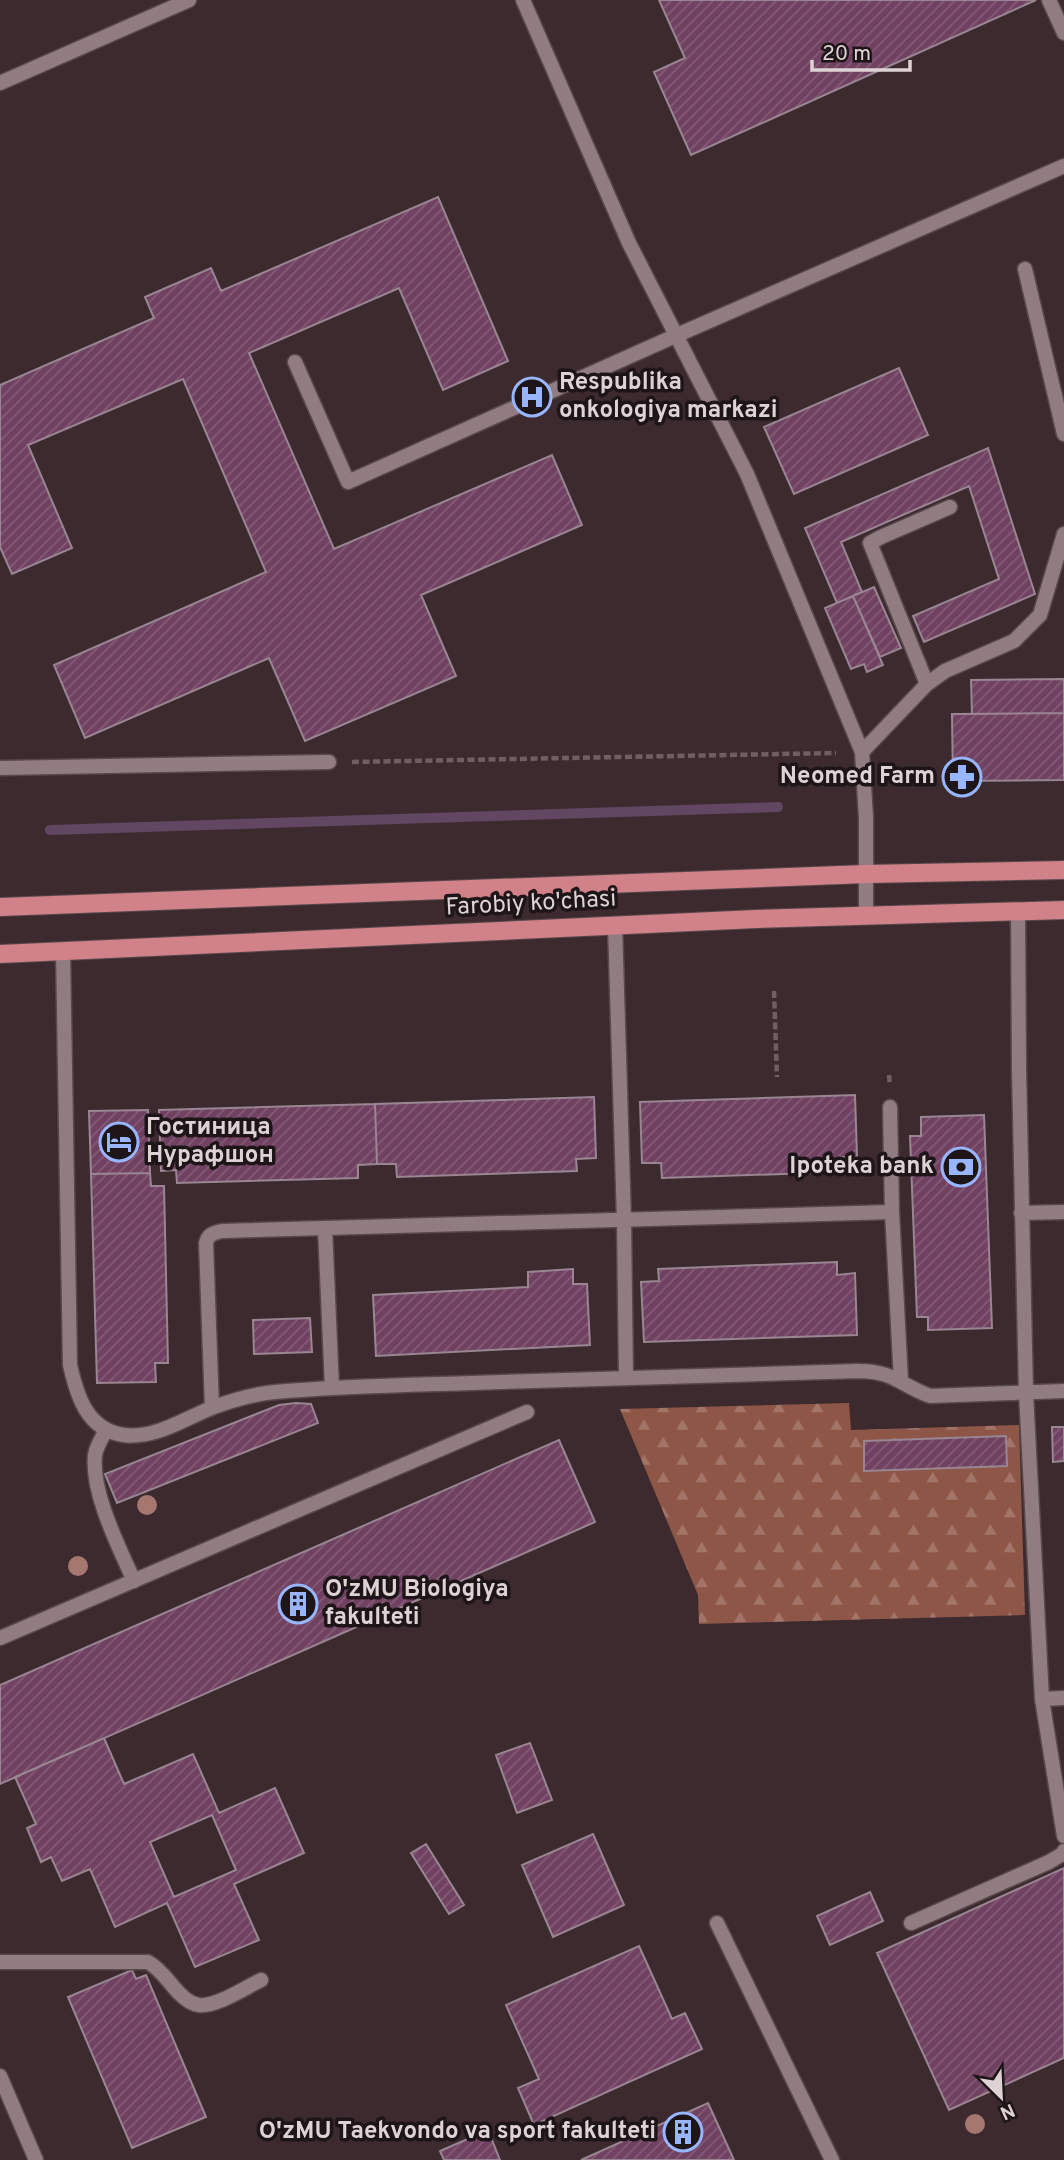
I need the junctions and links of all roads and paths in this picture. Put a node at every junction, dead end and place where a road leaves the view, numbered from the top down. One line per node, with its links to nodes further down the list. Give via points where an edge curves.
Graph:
1 (189, 0): 5 (lane)
2 (523, 0): 8 (lane, via 629,243)
3 (1049, 0): 4 (lane)
4 (1064, 33)
5 (0, 83)
6 (1064, 166): 8 (lane)
7 (1026, 268): 10 (lane)
8 (675, 336): 9 (lane, via 348,482); 14 (lane, via 747,474)
9 (295, 362)
10 (1064, 434)
11 (950, 507): 13 (lane, via 870,543)
12 (1064, 534): 13 (lane, via 1040,615 1014,641 945,670)
13 (927, 684): 14 (lane)
14 (862, 752): 15 (path); 18 (lane)
15 (329, 762): 16 (lane)
16 (0, 768)
17 (1064, 870): 18 (main road, Farobiy ko'chasi)
18 (866, 874): 19 (main road, Farobiy ko'chasi); 22 (lane)
19 (0, 907)
20 (1018, 910): 21 (main road, Farobiy ko'chasi); 22 (main road, Farobiy ko'chasi); 31 (lane)
21 (1064, 910)
22 (866, 916): 23 (main road, Farobiy ko'chasi)
23 (615, 925): 24 (main road, Farobiy ko'chasi); 32 (lane)
24 (63, 950): 25 (main road, Farobiy ko'chasi); 41 (lane, via 70,1365 85,1410)
25 (0, 954)
26 (774, 990): 27 (path)
27 (777, 1077)
28 (890, 1107): 29 (lane)
29 (892, 1212): 32 (lane); 35 (lane)
30 (1064, 1212): 31 (lane)
31 (1021, 1213): 38 (lane)
32 (624, 1220): 33 (lane); 34 (lane)
33 (325, 1228): 36 (lane); 39 (lane, via 222,1231 207,1238)
34 (626, 1377): 35 (lane, via 865,1371); 36 (lane)
35 (901, 1381): 38 (lane, via 930,1396)
36 (332, 1388): 39 (lane, via 271,1392)
37 (1064, 1391): 38 (lane)
38 (1026, 1393): 45 (lane)
39 (212, 1408): 41 (lane, via 156,1432 125,1435)
40 (527, 1412): 42 (lane)
41 (106, 1430): 42 (lane, via 95,1454 96,1476 104,1509)
42 (134, 1581): 43 (lane)
43 (0, 1638)
44 (1064, 1698): 45 (lane)
45 (1042, 1699): 46 (lane)
46 (1064, 1836)
47 (1064, 1851): 49 (lane, via 1049,1862)
48 (717, 1923): 54 (lane)
49 (911, 1923)
50 (0, 1962): 51 (lane, via 148,1962 190,2003 199,2005 211,2004)
51 (261, 1980)
52 (0, 2076): 53 (lane)
53 (36, 2160)
54 (832, 2160)

